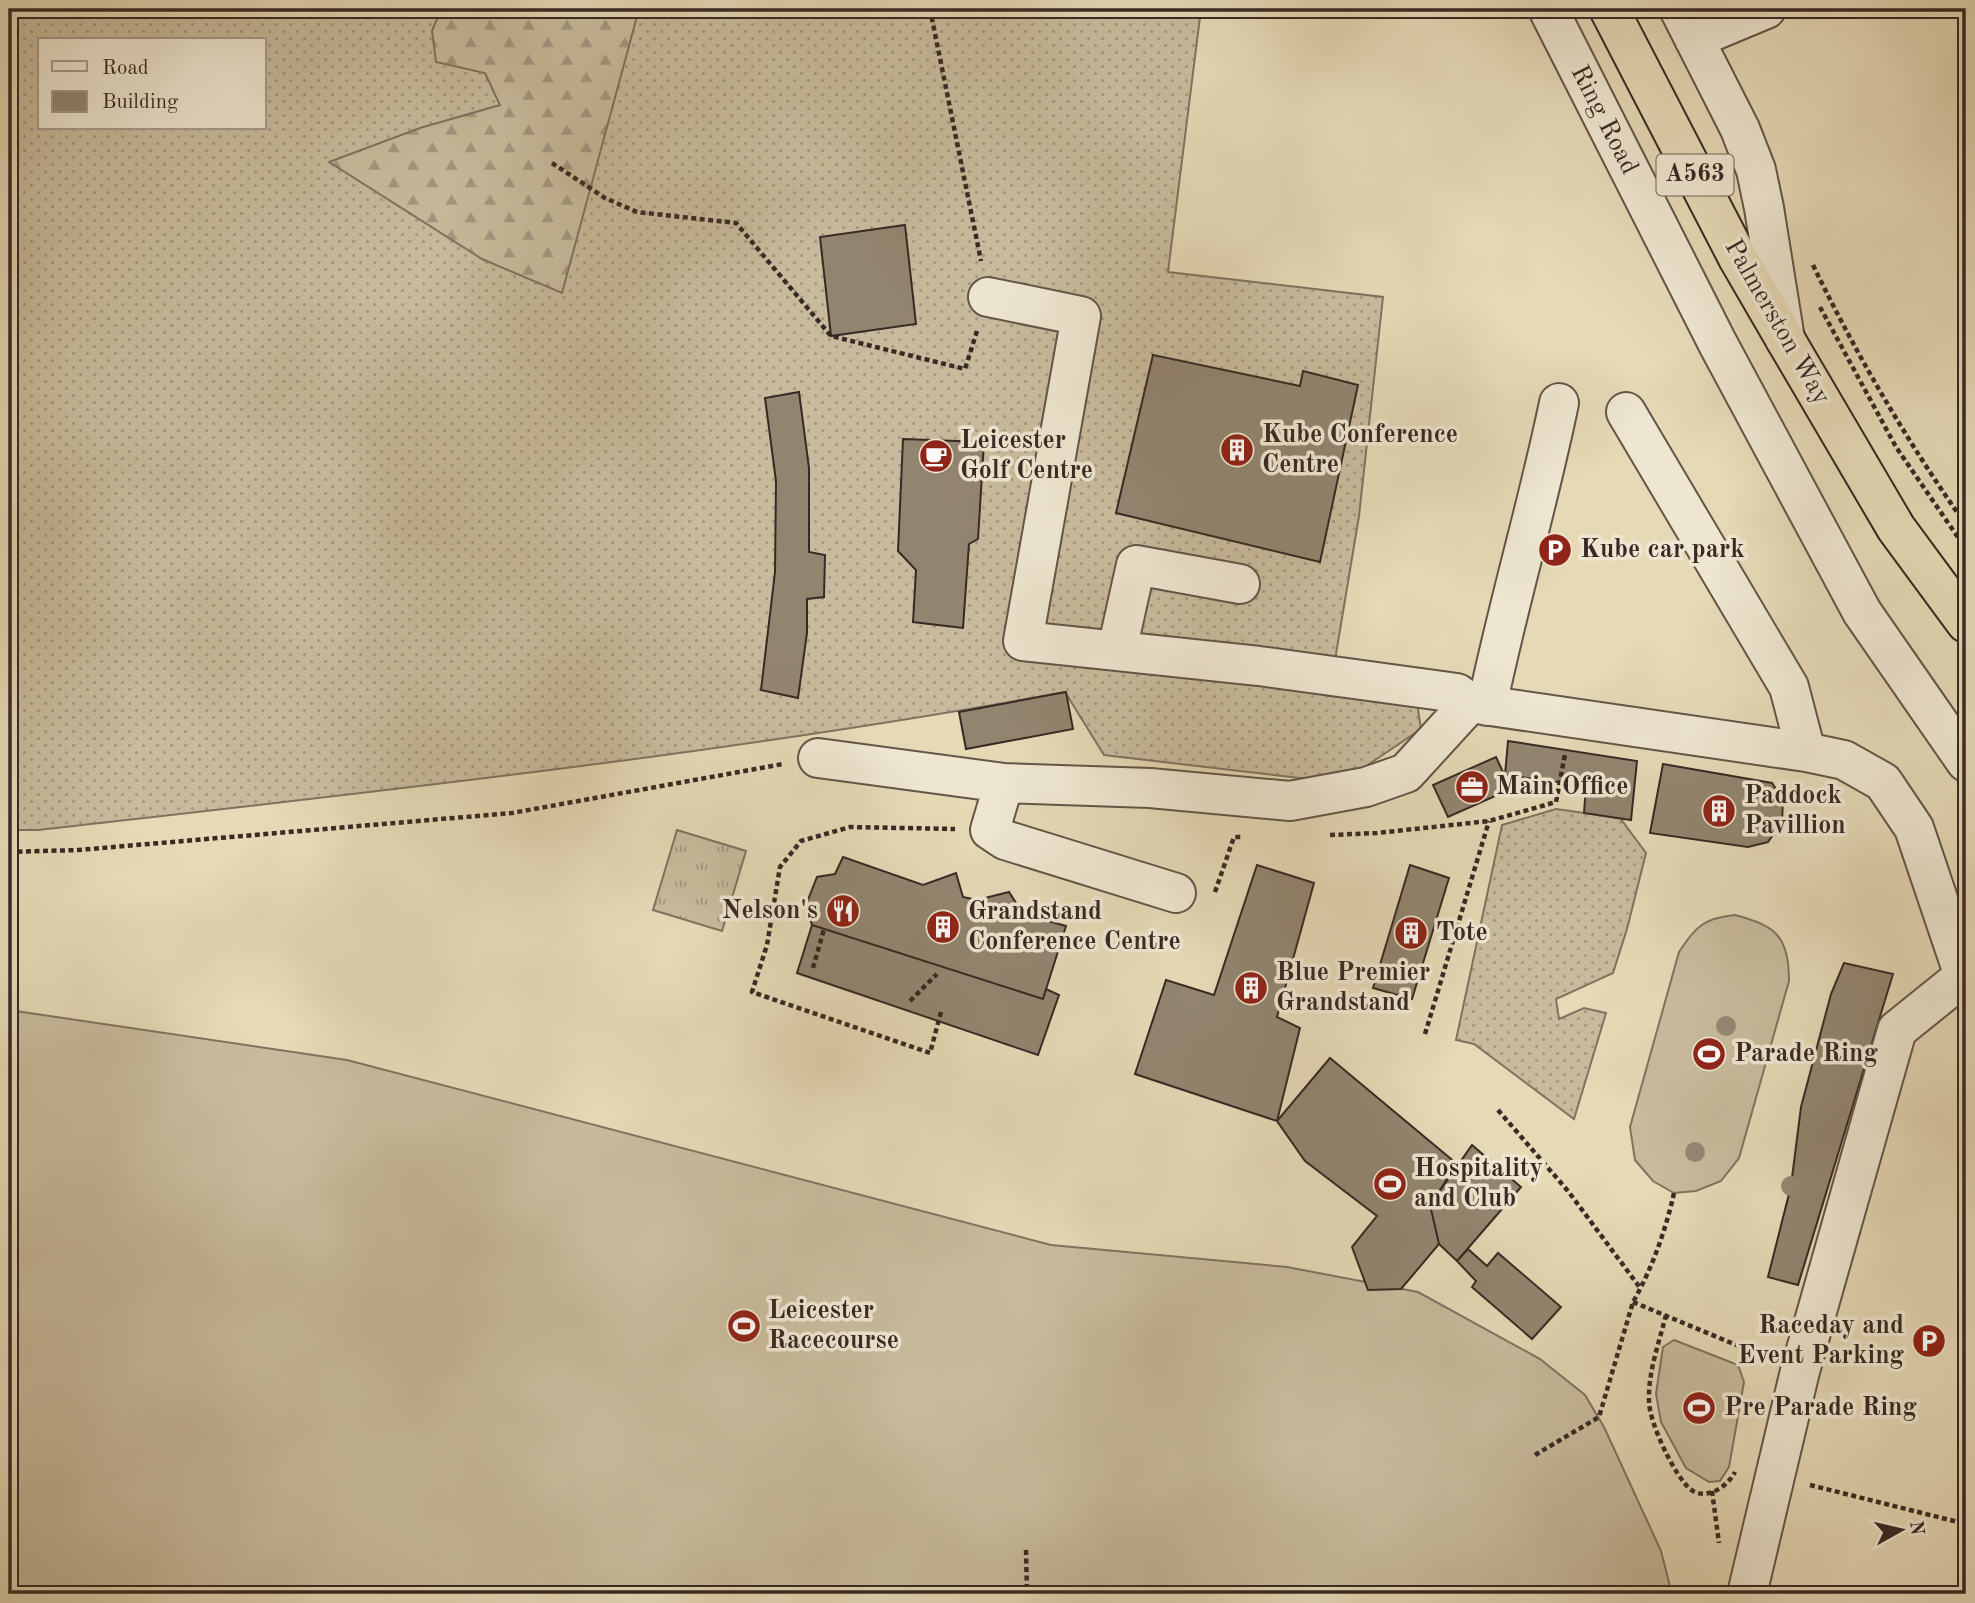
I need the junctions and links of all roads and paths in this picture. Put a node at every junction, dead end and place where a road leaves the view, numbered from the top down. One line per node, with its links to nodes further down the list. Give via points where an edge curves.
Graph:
1 (930, 9): 8 (path)
2 (1548, 9): 22 (street, Ring Road, via 1718,344 1862,612)
3 (1609, 9): 10 (highway, Palmerston Way / A563)
4 (1766, 9): 5 (street)
5 (1687, 24): 10 (street, via 1756,170)
6 (552, 163): 8 (path, via 605,198 636,212 736,223 831,336 965,369)
7 (1810, 258): 13 (path, via 1906,437)
8 (988, 298): 17 (street, via 1081,316 1023,641)
9 (1815, 298): 14 (path, via 1896,447)
10 (1785, 339): 16 (highway, Palmerston Way / A563, via 1896,528)
11 (1559, 403): 18 (street, via 1502,636)
12 (1626, 412): 20 (street, via 1789,687)
13 (1966, 525)
14 (1966, 549)
15 (1240, 584): 17 (street, via 1136,565)
16 (1966, 623)
17 (1117, 650): 18 (street, via 1457,693)
18 (1478, 704): 19 (street); 23 (street, via 1406,773 1366,787 1290,800 1150,788)
19 (1571, 719): 20 (street); 24 (path, via 1556,802)
20 (1806, 752): 34 (street, via 1844,760 1883,782 1914,828)
21 (818, 758): 23 (street); 28 (path, via 512,813)
22 (1966, 762)
23 (1004, 783): 25 (street)
24 (1489, 821): 26 (path); 37 (path)
25 (990, 830): 29 (street, via 1005,840); 36 (path, via 850,827 801,841 780,867 767,945 751,992 930,1053)
26 (1325, 835)
27 (1247, 837): 30 (path, via 1234,837)
28 (9, 852)
29 (1177, 892)
30 (1215, 892)
31 (824, 929): 32 (path)
32 (813, 968)
33 (937, 974): 35 (path)
34 (1965, 976): 45 (street, via 1897,1030)
35 (910, 1001)
36 (941, 1012)
37 (1425, 1034)
38 (1498, 1110): 40 (path, via 1568,1191)
39 (1674, 1193): 40 (path)
40 (1641, 1289): 41 (path)
41 (1633, 1302): 42 (path); 46 (path, via 1599,1418)
42 (1666, 1315): 43 (path); 47 (path, via 1652,1369 1649,1402 1655,1431 1691,1489 1702,1494 1723,1489)
43 (1763, 1356): 44 (path); 45 (path)
44 (1760, 1369)
45 (1800, 1371): 48 (street)
46 (1535, 1455)
47 (1737, 1469)
48 (1775, 1476): 49 (path); 52 (street)
49 (1966, 1524)
50 (1026, 1550): 51 (path)
51 (1027, 1594)
52 (1747, 1594)

